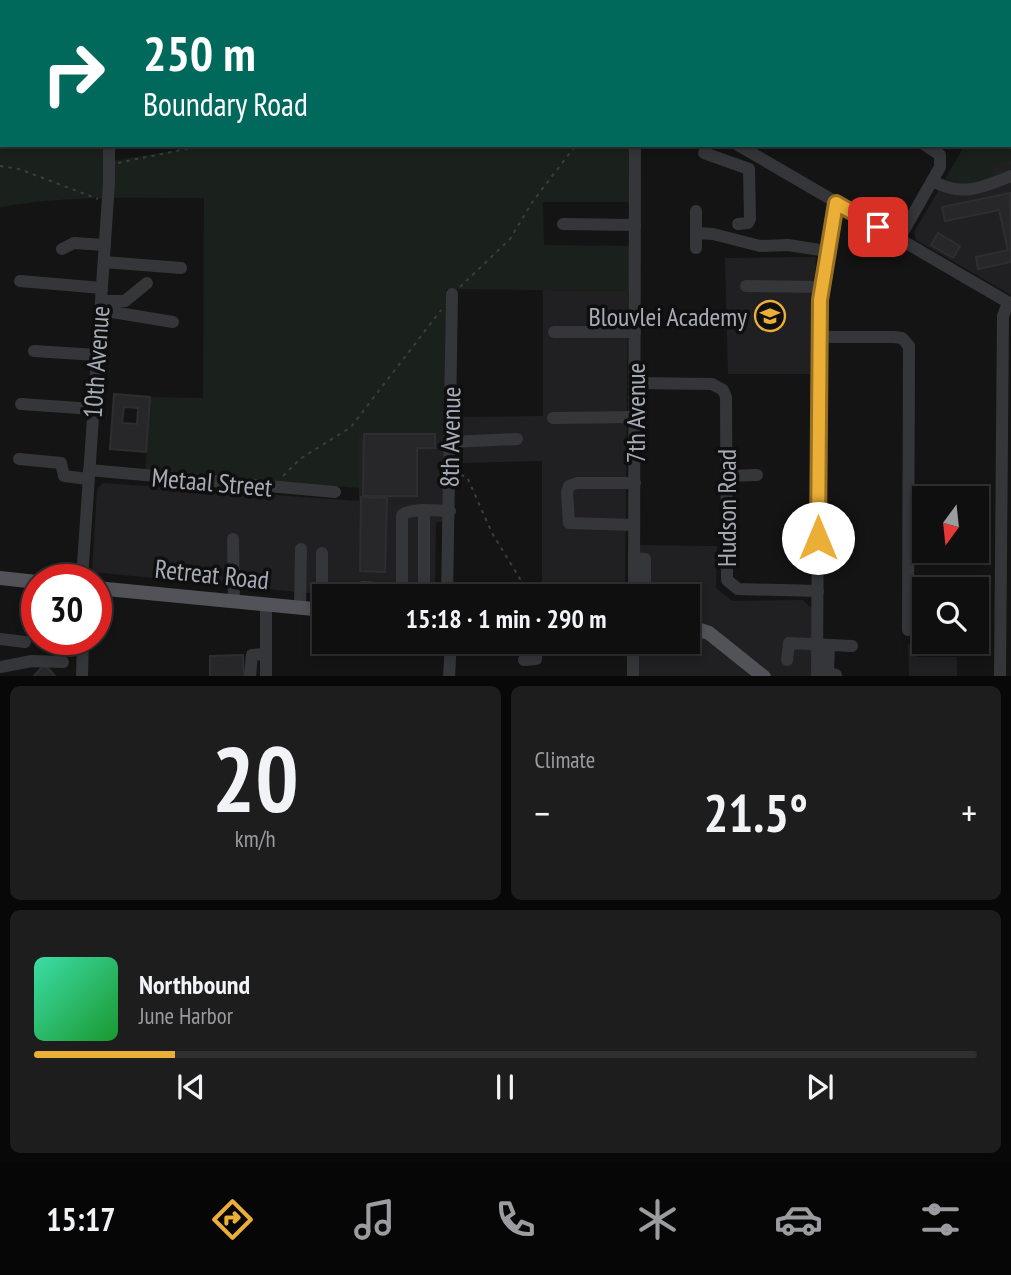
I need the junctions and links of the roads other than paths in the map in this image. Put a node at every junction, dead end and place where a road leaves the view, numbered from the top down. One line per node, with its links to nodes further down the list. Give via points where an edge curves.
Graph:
1 (108, 147): 17 (street, 10th Avenue)
2 (635, 147): 14 (street, 7th Avenue)
3 (741, 147): 6 (street)
4 (928, 147): 9 (street, via 941,157)
5 (704, 153): 7 (street)
6 (757, 156): 7 (street); 10 (street)
7 (749, 170): 12 (street, via 750,219)
8 (1011, 176): 9 (street, via 960,191)
9 (932, 181): 16 (street)
10 (836, 203): 16 (street); 20 (street)
11 (696, 211): 15 (street)
12 (738, 223)
13 (563, 225): 14 (street)
14 (635, 225): 32 (street, 7th Avenue)
15 (696, 233): 18 (street); 20 (street, via 760,246)
16 (899, 239): 29 (street)
17 (105, 245): 19 (street, via 74,243); 21 (street, 10th Avenue)
18 (696, 248)
19 (62, 249)
20 (826, 251): 26 (street)
21 (104, 262): 22 (street); 28 (street, 10th Avenue)
22 (181, 268)
23 (20, 281): 28 (street)
24 (146, 283): 28 (street, via 125,301)
25 (746, 286): 26 (street)
26 (820, 288): 33 (street)
27 (452, 294): 42 (street, 8th Avenue)
28 (101, 300): 30 (street); 35 (street, 10th Avenue)
29 (1010, 304): 96 (street, via 1003,316)
30 (173, 322)
31 (554, 332): 32 (street)
32 (635, 332): 36 (street, 7th Avenue)
33 (818, 337): 68 (street); 74 (street, via 894,337 909,346 915,608)
34 (34, 351): 35 (street)
35 (97, 355): 38 (street, 10th Avenue)
36 (635, 383): 39 (street, 7th Avenue); 45 (street, Hudson Road, via 719,386 726,397)
37 (21, 404): 38 (street)
38 (93, 409): 44 (street, 10th Avenue)
39 (635, 417): 40 (street); 47 (street, 7th Avenue)
40 (553, 418)
41 (517, 439): 42 (street)
42 (450, 442): 50 (street, 8th Avenue)
43 (19, 459): 44 (street, via 61,463 64,476)
44 (88, 474): 48 (street, Metaal Street); 56 (street, 10th Avenue)
45 (726, 475): 46 (street); 68 (street, Hudson Road, via 728,583 738,589)
46 (757, 475)
47 (635, 483): 51 (street, 7th Avenue); 51 (street, via 572,484 566,501 566,521 570,523)
48 (335, 492)
49 (424, 511): 50 (street); 61 (street, via 402,515); 62 (street)
50 (450, 512): 58 (street, 8th Avenue)
51 (634, 525): 55 (street, 7th Avenue)
52 (233, 539): 69 (street)
53 (302, 549): 71 (street)
54 (322, 553): 60 (street)
55 (634, 558): 65 (street, 7th Avenue); 66 (street, via 645,561)
56 (83, 564)
57 (0, 578): 59 (main road)
58 (449, 579): 63 (street, 8th Avenue); 64 (street, 8th Avenue)
59 (21, 580)
60 (323, 584)
61 (402, 584)
62 (424, 584)
63 (448, 584)
64 (450, 584)
65 (634, 584)
66 (645, 584)
67 (112, 590): 69 (main road, Retreat Road)
68 (818, 591): 77 (street)
69 (234, 601): 70 (main road, Retreat Road)
70 (266, 604): 71 (main road, Retreat Road); 79 (street)
71 (300, 607): 72 (main road, Retreat Road)
72 (312, 608)
73 (700, 630): 94 (main road)
74 (908, 631)
75 (0, 639): 76 (street)
76 (21, 642)
77 (823, 646): 78 (street); 85 (street, via 788,644); 88 (street, via 828,672); 95 (street)
78 (852, 646)
79 (266, 654): 90 (street, via 252,655); 91 (street)
80 (449, 654): 92 (street)
81 (536, 654): 84 (street, via 536,659)
82 (633, 654): 93 (street)
83 (83, 655): 89 (street)
84 (524, 660)
85 (787, 660)
86 (63, 662): 87 (street, via 32,661)
87 (2, 670)
88 (836, 675)
89 (82, 676)
90 (250, 676)
91 (266, 676)
92 (449, 676)
93 (633, 676)
94 (763, 676)
95 (817, 676)
96 (1000, 676)

